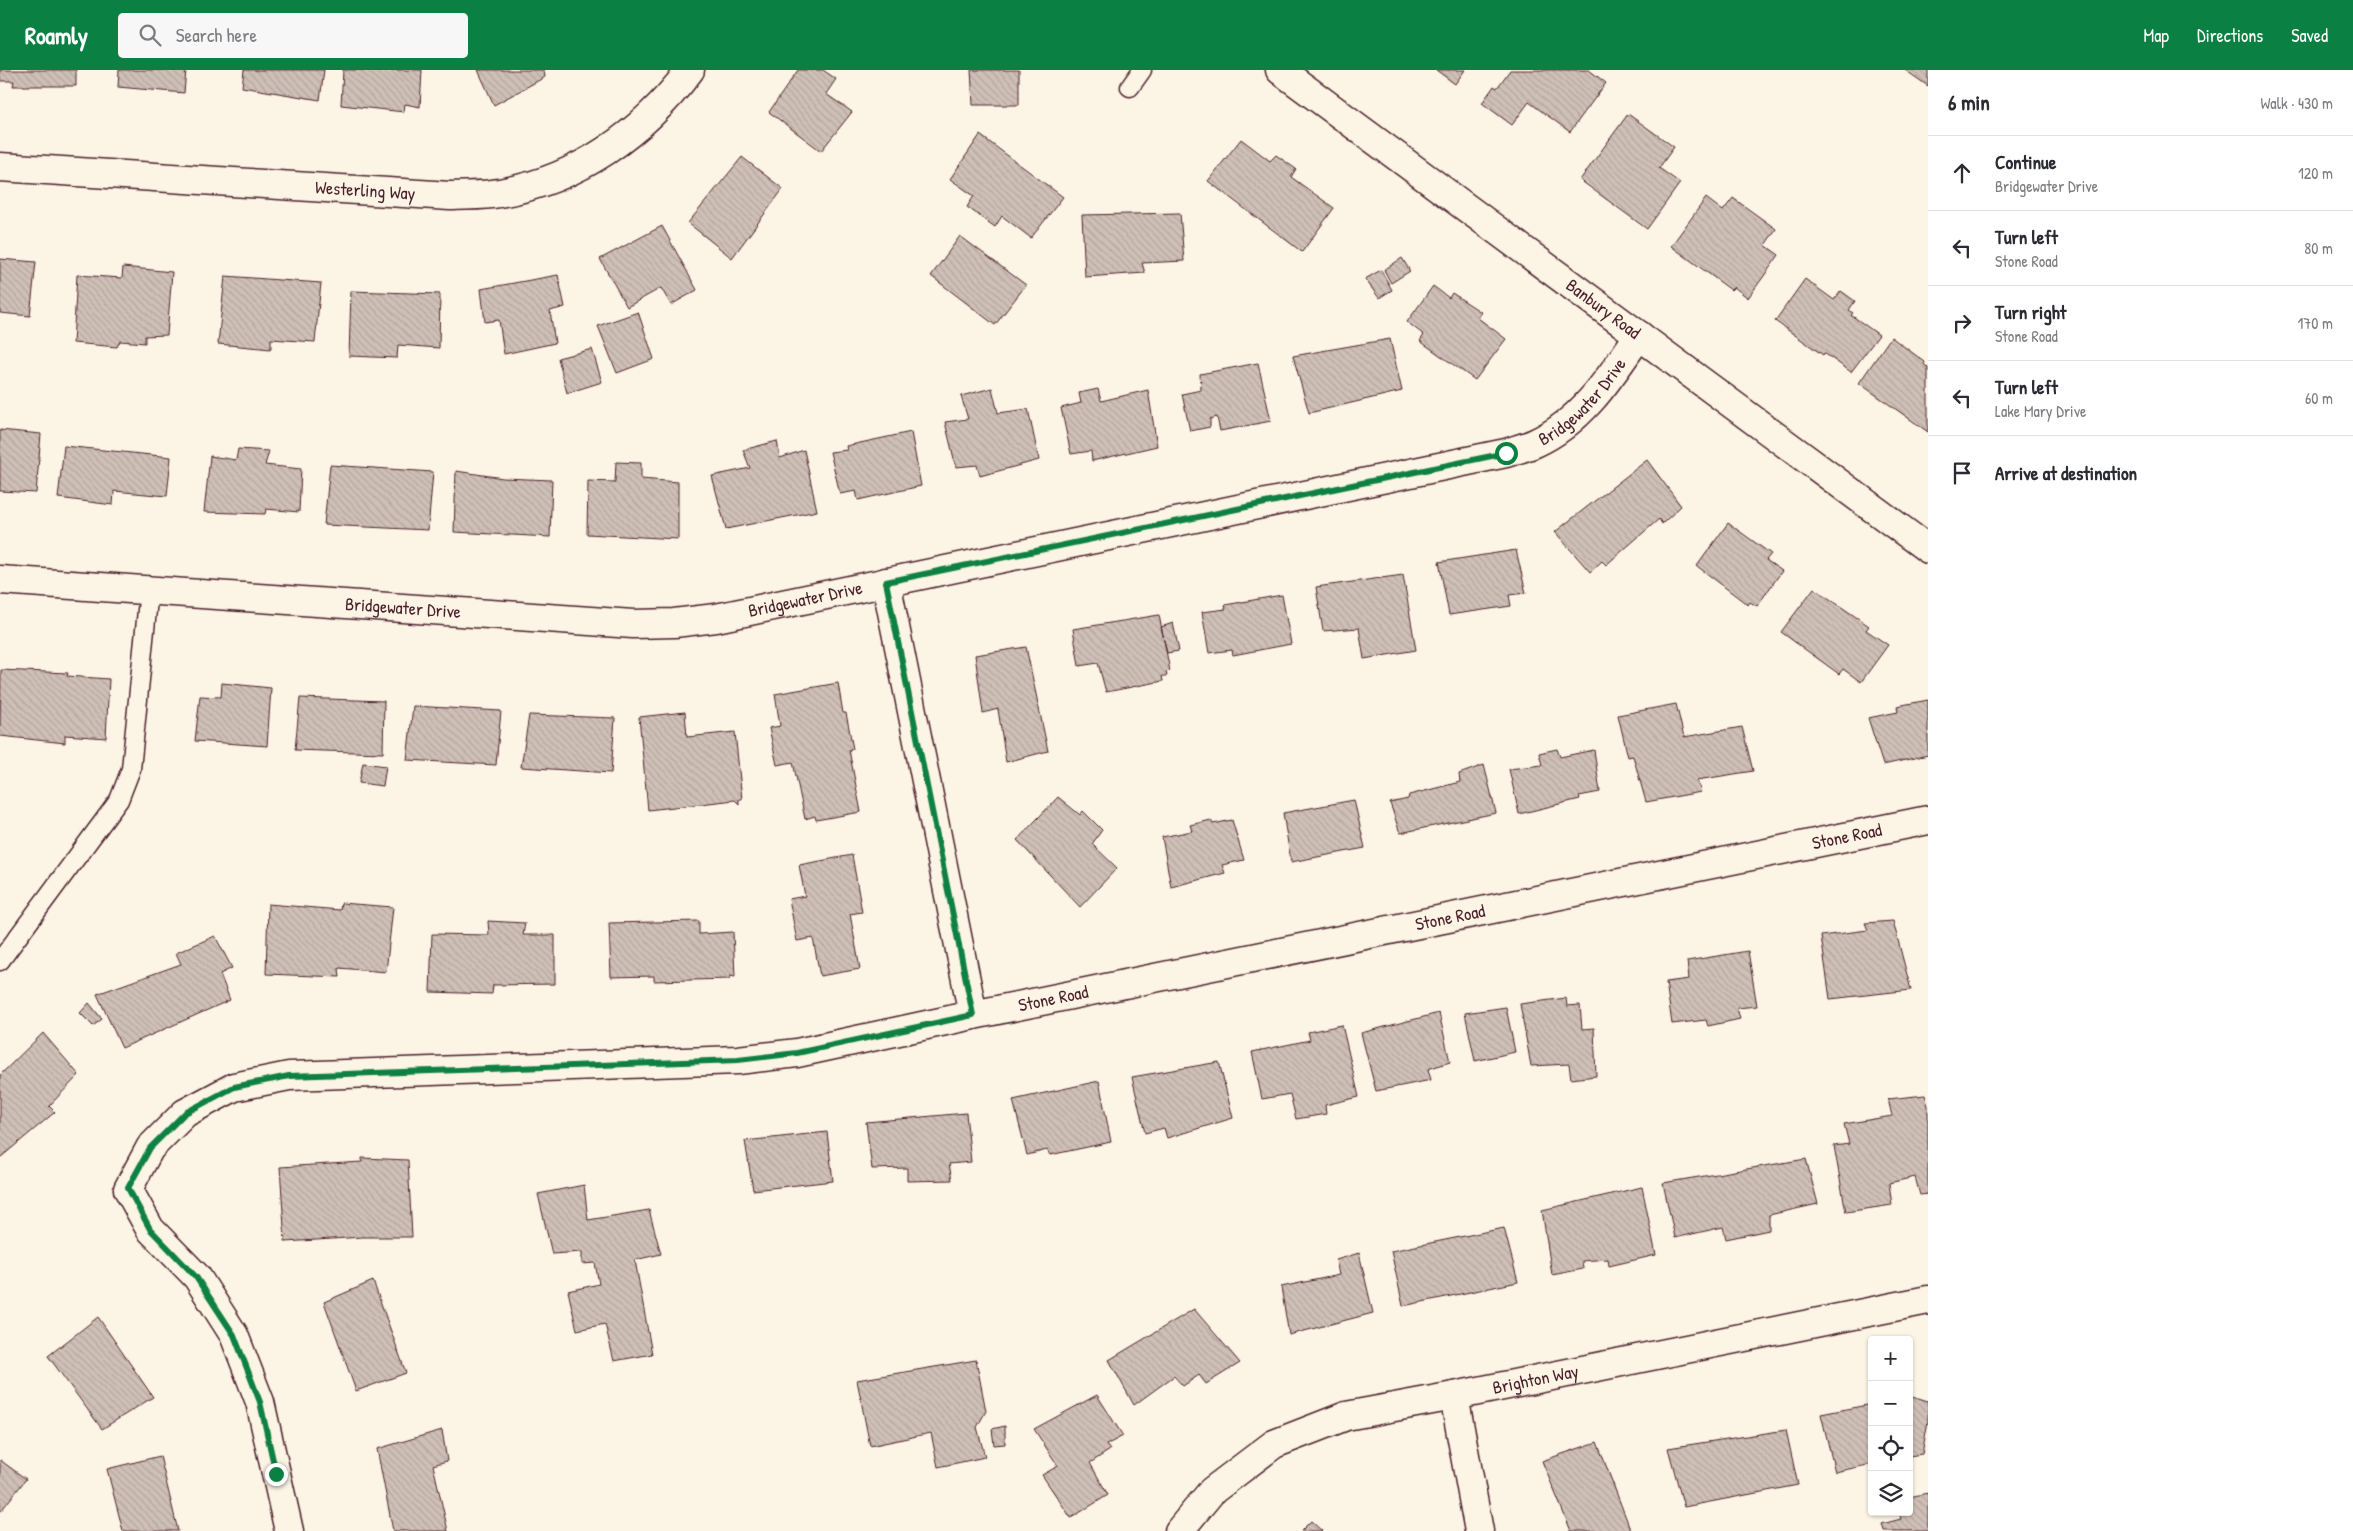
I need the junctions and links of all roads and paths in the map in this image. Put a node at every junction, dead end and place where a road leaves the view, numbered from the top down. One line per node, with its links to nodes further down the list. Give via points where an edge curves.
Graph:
1 (690, 70): 5 (street, Westerling Way, via 659,108 624,140 584,165 542,183 498,194 450,196)
2 (1142, 70): 4 (lane)
3 (1280, 70): 6 (street, Banbury Road)
4 (1130, 87)
5 (0, 167)
6 (1639, 335): 7 (street, Banbury Road); 9 (street, Bridgewater Drive, via 1588,404 1563,427 1536,443 1506,453)
7 (1928, 549)
8 (0, 580): 10 (street, Bridgewater Drive)
9 (886, 582): 10 (street, Bridgewater Drive, via 716,618 633,624); 13 (street)
10 (148, 590): 12 (lane, via 131,769 118,800)
11 (1928, 820): 13 (street, Stone Road)
12 (0, 961)
13 (973, 1015): 16 (street, Stone Road, via 797,1053 738,1060 289,1076 234,1087 185,1113 150,1148 128,1188 150,1229 196,1277 234,1335 260,1402)
14 (1928, 1300): 15 (street, Brighton Way)
15 (1454, 1396): 17 (street, Brighton Way, via 1346,1416 1274,1444 1212,1491); 18 (street)
16 (289, 1531)
17 (1179, 1531)
18 (1479, 1531)

